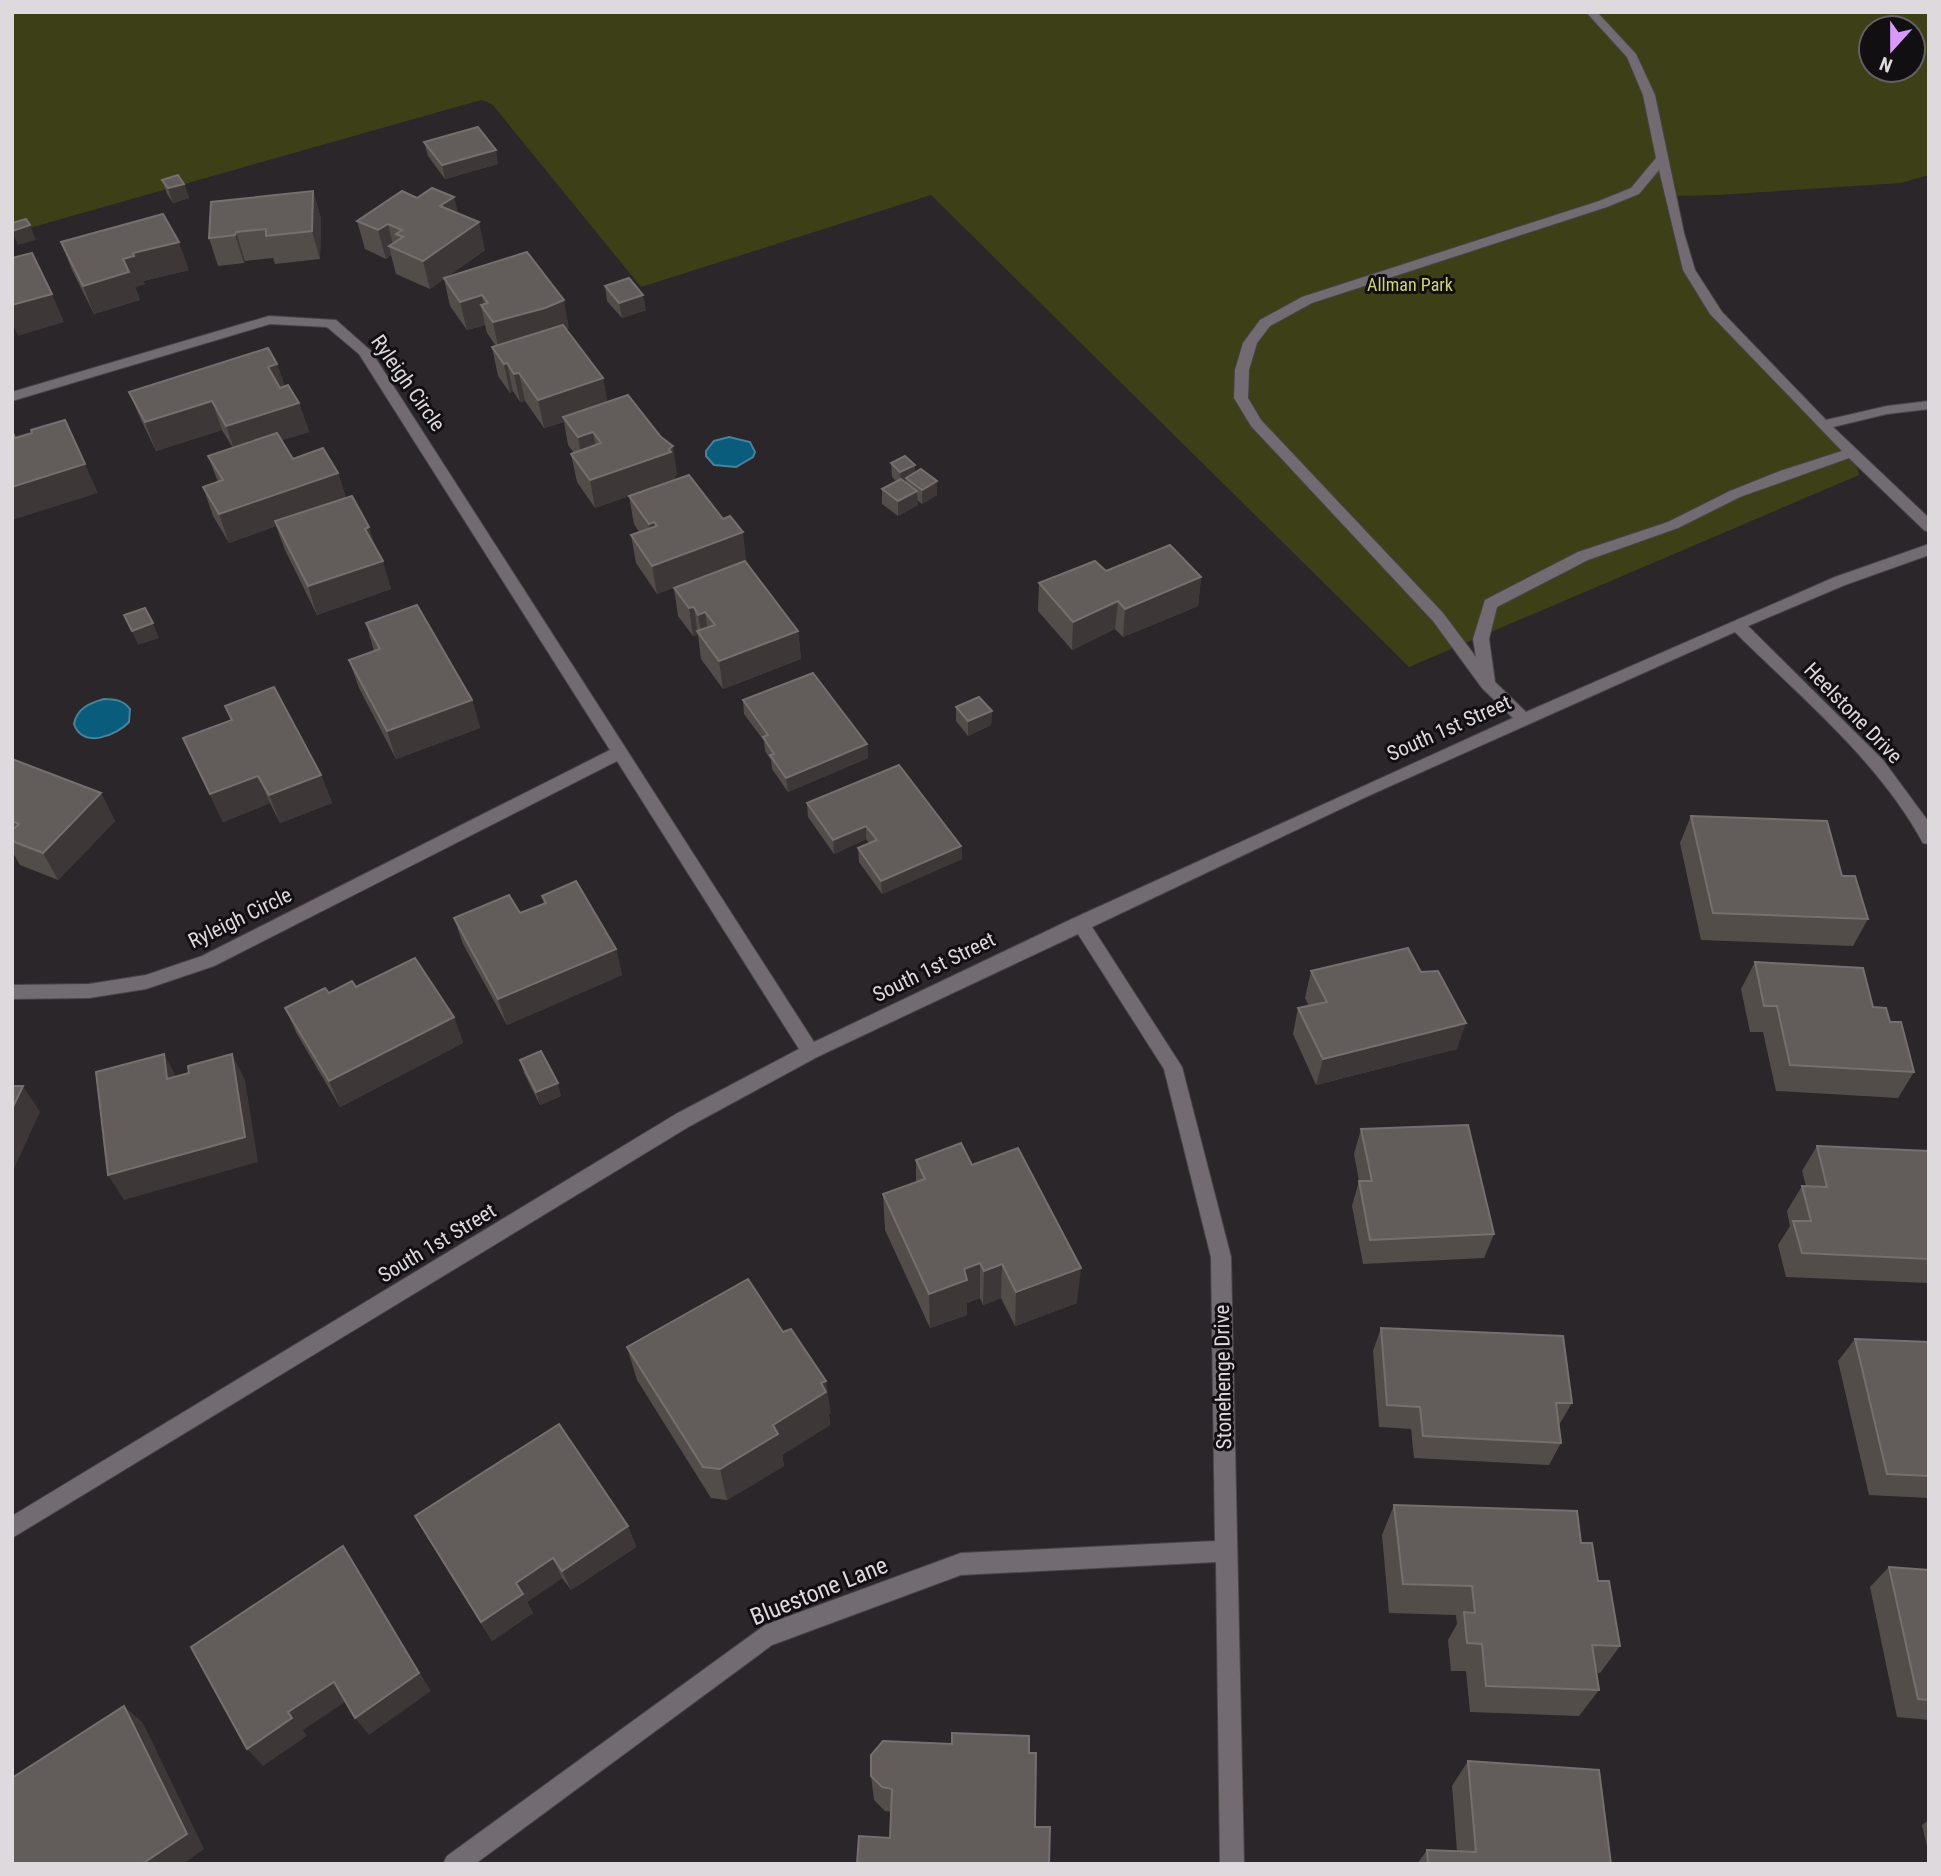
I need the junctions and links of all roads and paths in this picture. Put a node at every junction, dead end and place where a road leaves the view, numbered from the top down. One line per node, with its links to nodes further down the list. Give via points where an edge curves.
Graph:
1 (1591, 12): 2 (street, via 1632,56 1649,95)
2 (1661, 160): 5 (street, via 1689,270 1717,314); 10 (street, via 1635,191 1603,204 1307,300 1265,323 1249,348 1241,398 1256,423 1438,617)
3 (12, 397): 12 (street, Ryleigh Circle, via 269,320 331,323 364,351)
4 (1929, 405): 5 (street)
5 (1824, 425): 6 (street)
6 (1853, 452): 7 (street); 10 (street, via 1784,474 1672,525 1583,556 1490,604 1481,639)
7 (1929, 527)
8 (1929, 549): 9 (street, South 1st Street)
9 (1737, 625): 11 (street, South 1st Street); 13 (street, Heelstone Drive, via 1877,764)
10 (1488, 684): 11 (street)
11 (1524, 720): 14 (street, South 1st Street)
12 (620, 751): 15 (street, Ryleigh Circle, via 208,961 146,982 89,990); 16 (street, Ryleigh Circle)
13 (1929, 838)
14 (1080, 923): 16 (street, South 1st Street); 18 (street, Stonehenge Drive, via 1173,1067 1221,1257)
15 (12, 992)
16 (811, 1052): 17 (street, South 1st Street, via 683,1120)
17 (12, 1528)
18 (1227, 1551): 19 (street, Bluestone Lane, via 961,1564 765,1636); 20 (street, Stonehenge Drive)
19 (455, 1864)
20 (1232, 1864)

